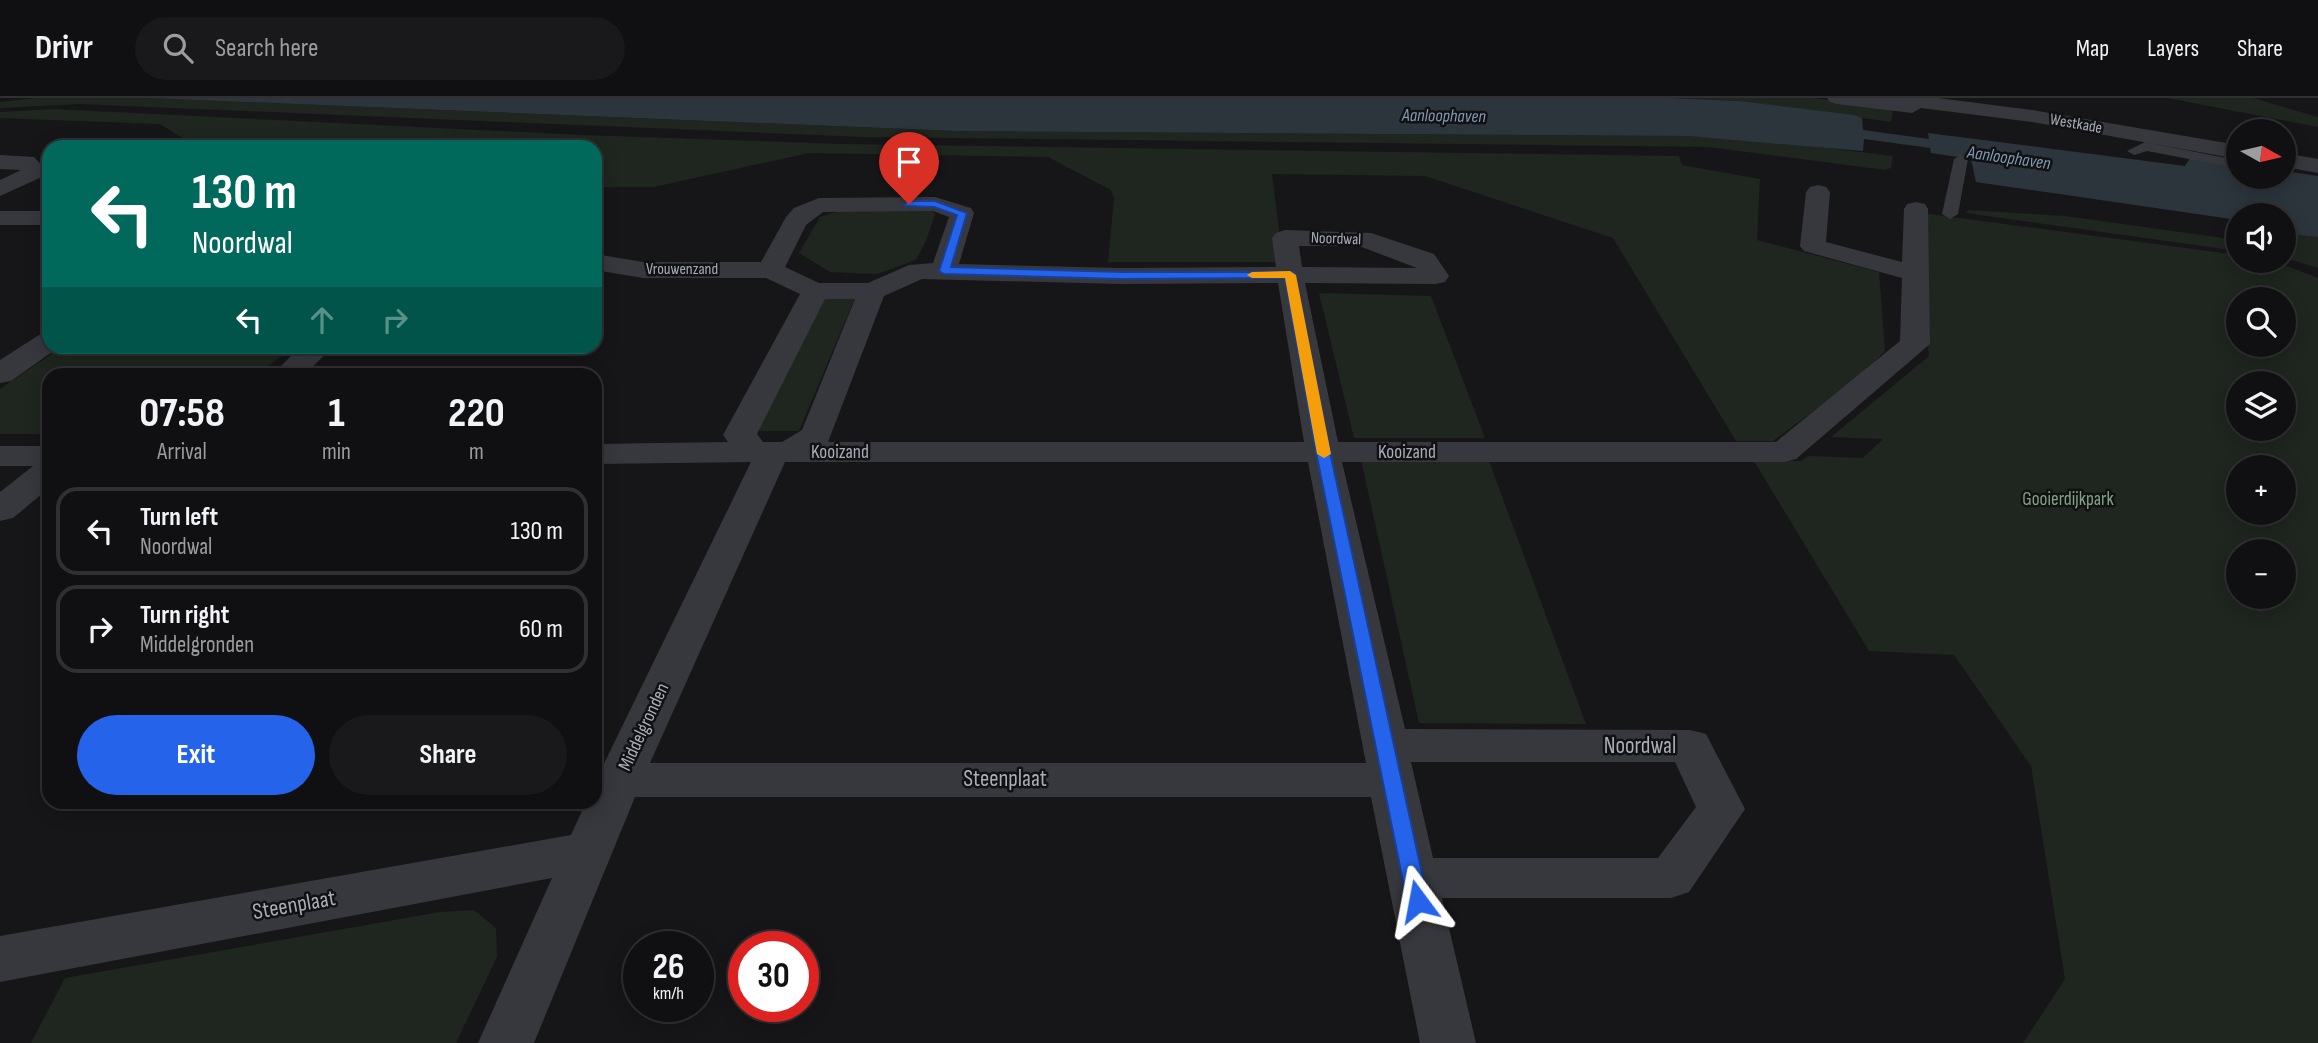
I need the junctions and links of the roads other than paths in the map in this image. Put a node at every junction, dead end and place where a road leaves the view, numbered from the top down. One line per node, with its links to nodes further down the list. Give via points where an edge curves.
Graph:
1 (1837, 98): 2 (street, Westkade)
2 (1913, 102): 4 (street, Westkade, via 2032,116)
3 (2134, 151): 5 (lane, via 2145,146)
4 (2226, 155)
5 (2226, 156)
6 (1961, 159): 13 (lane)
7 (0, 162): 10 (street, via 26,162 36,171)
8 (2296, 162): 9 (street)
9 (2318, 166)
10 (0, 189)
11 (1818, 192): 19 (street, via 1813,246)
12 (1916, 209): 19 (street, Kooizand)
13 (1950, 214)
14 (0, 218): 15 (street)
15 (42, 218)
16 (602, 263): 17 (street, Vrouwenzand, via 643,270)
17 (770, 270): 18 (street, via 795,222 819,205 935,204 962,213); 21 (street)
18 (944, 271): 20 (street, Noordwal); 22 (street, Noordwal, via 918,271)
19 (1917, 274): 28 (street, Kooizand, via 1915,344 1784,452)
20 (1290, 275): 20 (street, Noordwal, via 1317,275 1435,276 1425,260 1362,238 1285,238); 28 (street, Noordwal)
21 (815, 291): 22 (street, Noordwal); 27 (street, via 740,435)
22 (872, 291): 27 (street, Middelgronden, via 816,435)
23 (42, 346): 26 (street)
24 (310, 354): 25 (street)
25 (295, 368)
26 (0, 374)
27 (772, 452): 28 (street, Kooizand); 29 (street, Kooizand); 35 (street, Middelgronden)
28 (1323, 452): 34 (street, Noordwal)
29 (602, 454)
30 (0, 456): 31 (street)
31 (42, 456)
32 (42, 477): 33 (street)
33 (0, 510)
34 (1388, 763): 35 (street, Steenplaat); 37 (street, Noordwal); 37 (street, Noordwal, via 1690,746 1721,808 1671,878)
35 (620, 780): 36 (street, Middelgronden)
36 (589, 851): 38 (street, Steenplaat); 39 (street, Middelgronden)
37 (1412, 878): 40 (street, Noordwal)
38 (0, 959)
39 (506, 1043)
40 (1448, 1043)

